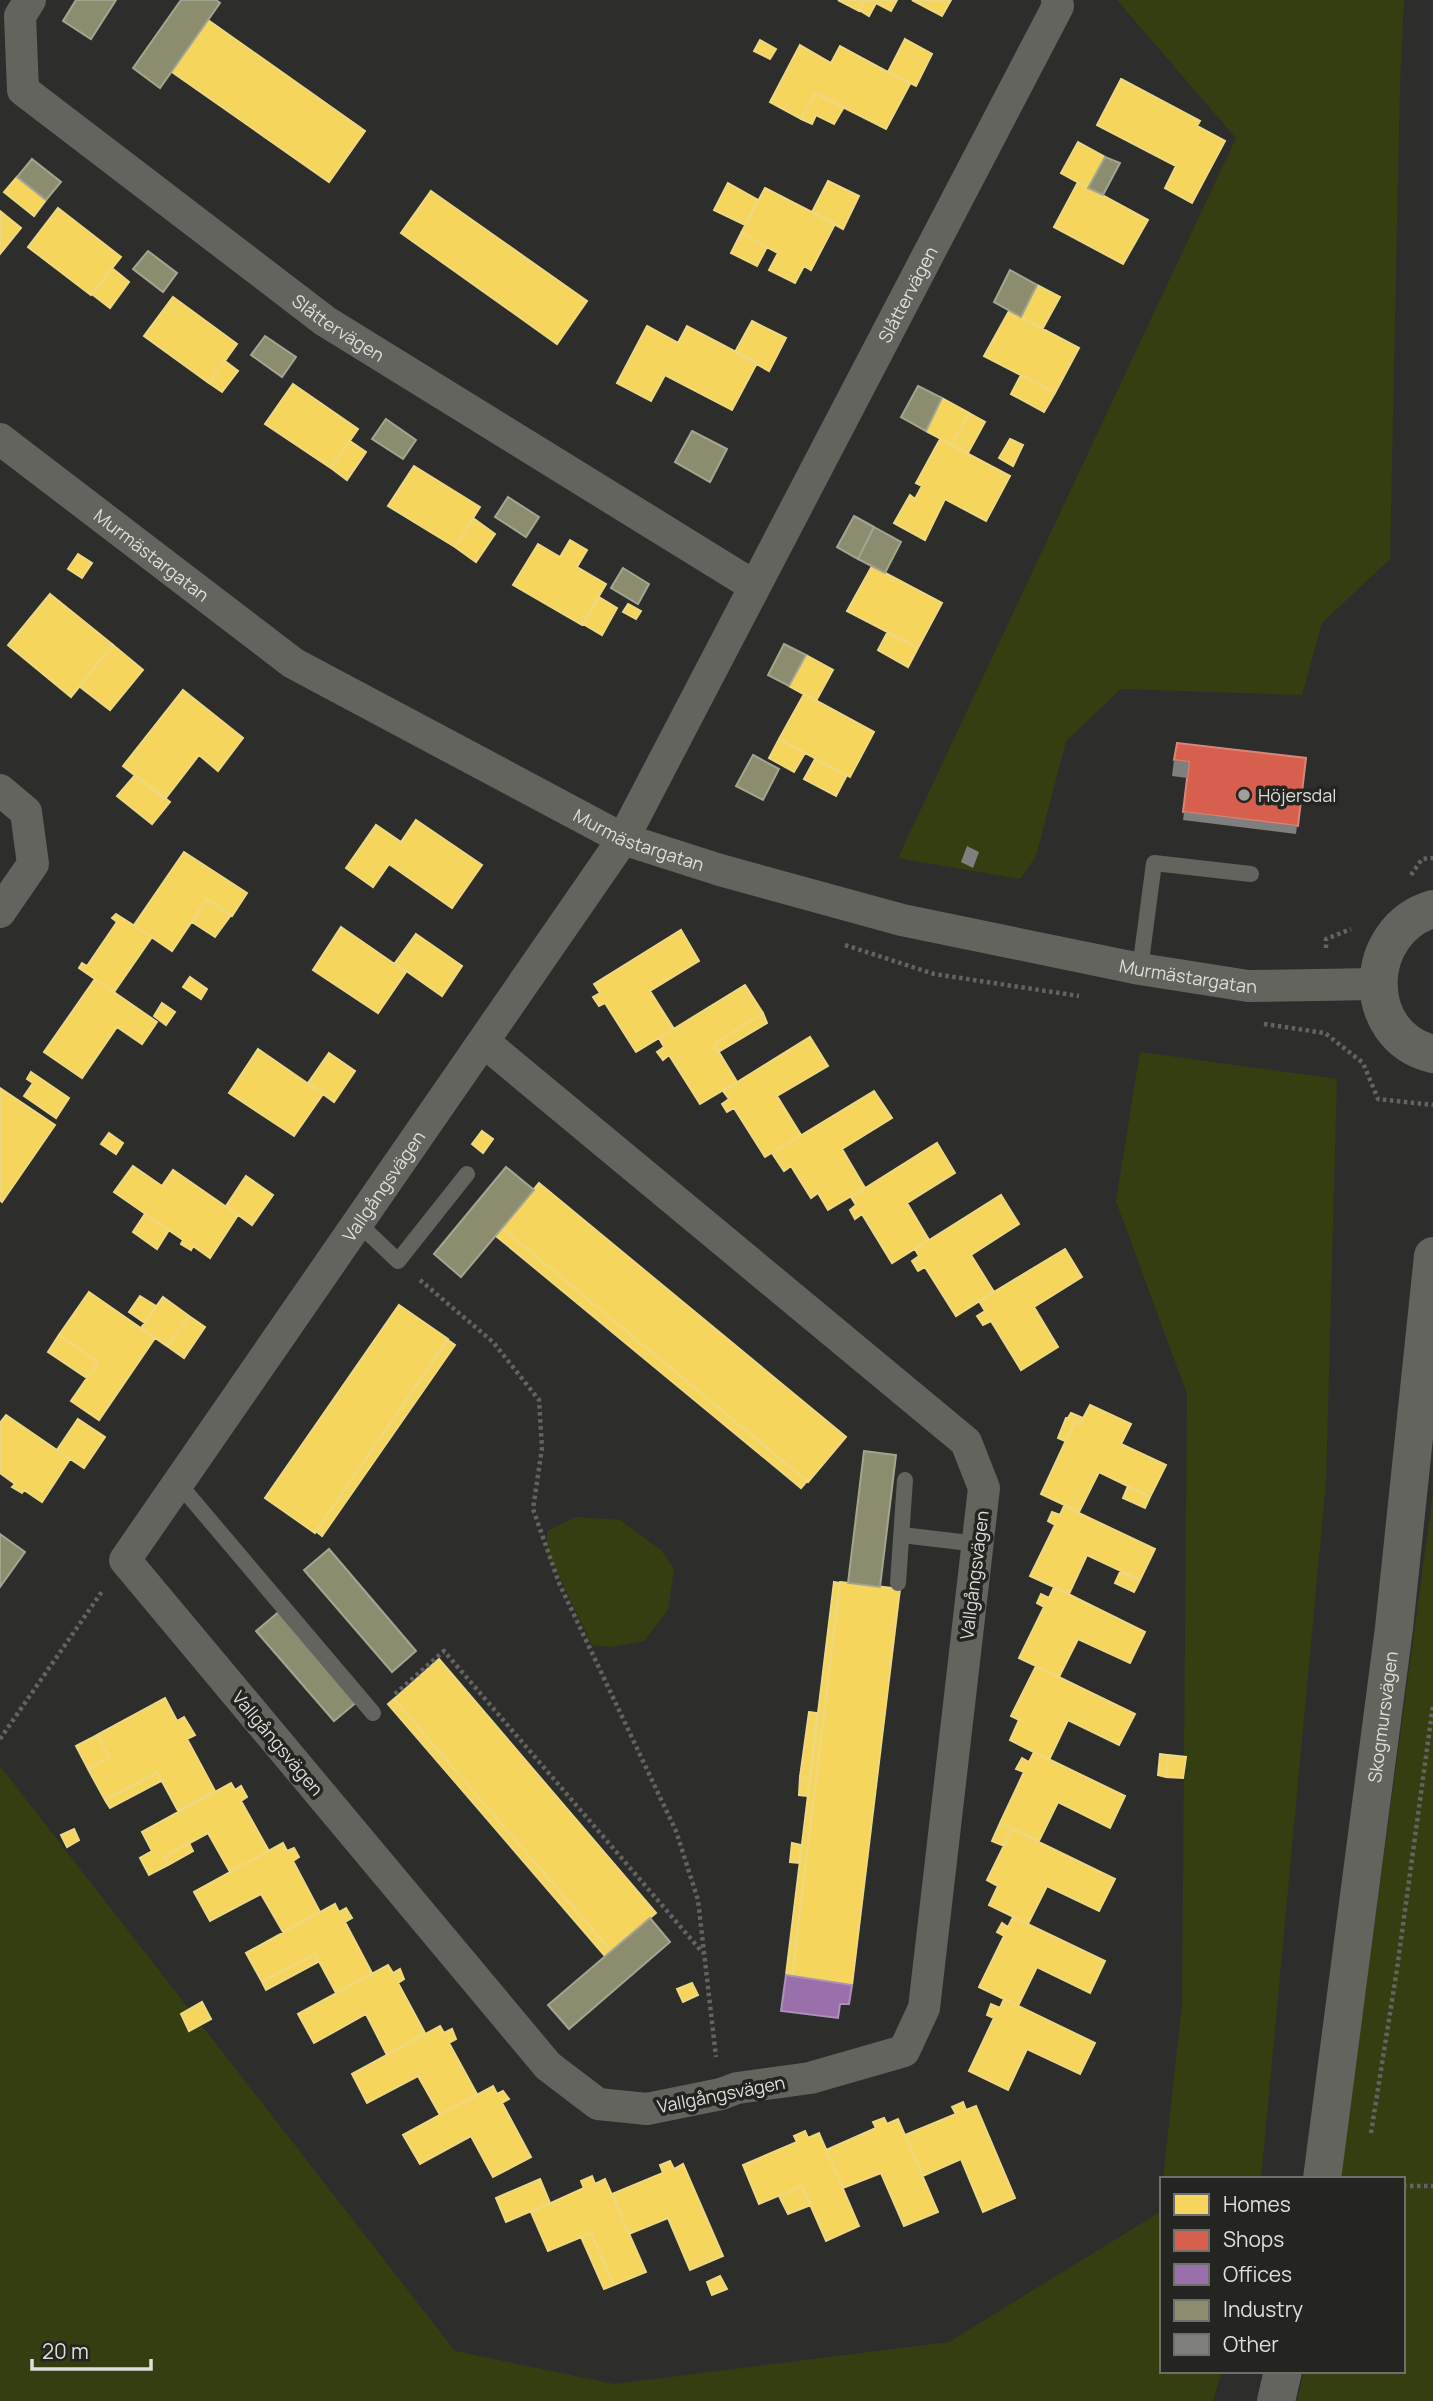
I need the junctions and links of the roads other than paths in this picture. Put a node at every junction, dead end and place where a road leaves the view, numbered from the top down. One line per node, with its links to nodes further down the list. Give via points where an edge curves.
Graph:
1 (30, 0): 4 (street, Slåttervägen, via 19,16 23,90 325,321)
2 (1057, 0): 4 (street, Slåttervägen, via 1058,6)
3 (0, 439): 6 (street, Murmästargatan, via 293,663)
4 (754, 586): 6 (street, Slåttervägen)
5 (0, 790): 9 (street, via 26,812 33,864)
6 (623, 839): 10 (street, Murmästargatan, via 902,920); 12 (street, Vallgångsvägen)
7 (1251, 874): 10 (lane, via 1154,863)
8 (1433, 909): 11 (street, via 1409,920 1392,937 1381,958)
9 (0, 912)
10 (1140, 969): 11 (street, Murmästargatan, via 1248,986)
11 (1377, 984): 13 (street, via 1391,1026 1408,1042)
12 (484, 1042): 15 (street, Vallgångsvägen); 20 (street, Vallgångsvägen, via 966,1441 984,1488)
13 (1433, 1054)
14 (467, 1174): 15 (lane, via 398,1261)
15 (359, 1224): 18 (street, Vallgångsvägen)
16 (1433, 1256): 23 (street, Skogmursvägen, via 1394,1628)
17 (905, 1480): 19 (lane)
18 (179, 1485): 20 (street, Vallgångsvägen, via 125,1560 548,2066 598,2104 647,2109 737,2088 810,2078 904,2051 924,2008); 22 (lane)
19 (902, 1535): 20 (lane); 21 (lane)
20 (978, 1545)
21 (898, 1583)
22 (373, 1713)
23 (1322, 2177)
24 (1283, 2373): 25 (street)
25 (1276, 2401)

